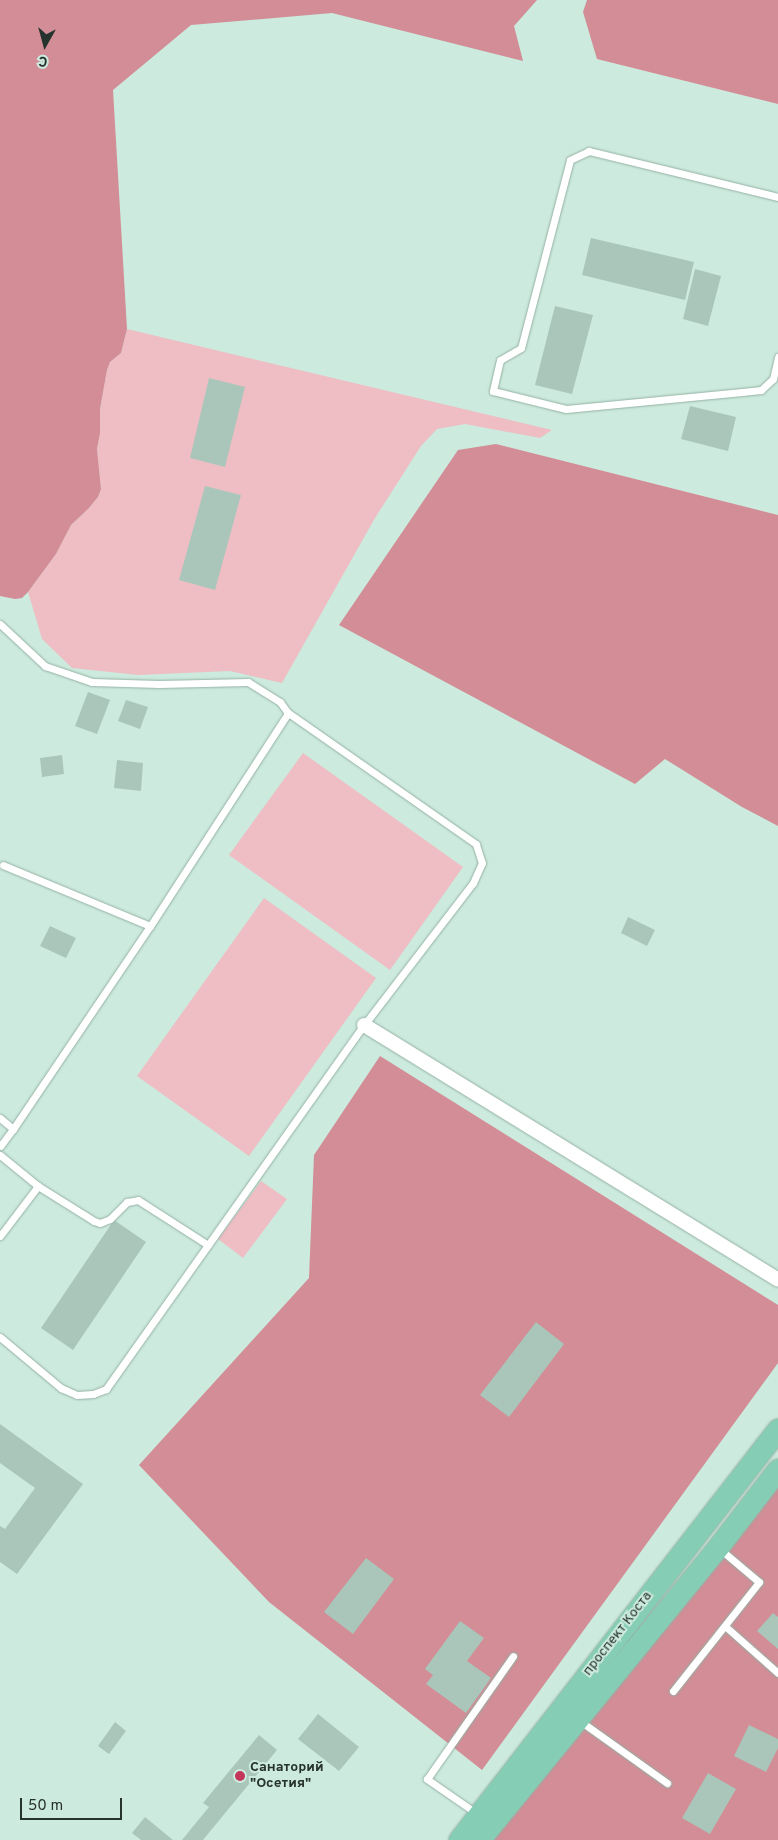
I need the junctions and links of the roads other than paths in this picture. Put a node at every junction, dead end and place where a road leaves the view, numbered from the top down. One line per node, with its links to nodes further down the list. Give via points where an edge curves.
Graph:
1 (778, 197): 2 (lane, via 589,151 570,160 521,348 500,360 493,391 566,409 761,390 773,379)
2 (778, 357)
3 (0, 624): 4 (lane, via 45,666 92,682 248,682 280,702)
4 (288, 713): 6 (lane); 7 (lane, via 476,844 482,862 473,883)
5 (3, 865): 6 (lane)
6 (150, 926): 9 (lane)
7 (364, 1025): 14 (lane); 15 (street)
8 (0, 1118): 9 (lane)
9 (13, 1129): 10 (lane)
10 (0, 1146)
11 (0, 1155): 12 (lane)
12 (38, 1186): 13 (lane); 14 (lane, via 100,1223 110,1219 127,1202 138,1200)
13 (0, 1236)
14 (208, 1246): 16 (lane, via 106,1389 77,1395 61,1388)
15 (778, 1280)
16 (0, 1337)
17 (778, 1429): 26 (main road, проспект Коста)
18 (778, 1469): 19 (main road, проспект Коста)
19 (718, 1547): 20 (lane, via 759,1582); 24 (main road, проспект Коста)
20 (725, 1626): 22 (lane); 23 (lane)
21 (513, 1656): 26 (lane, via 427,1779)
22 (778, 1674)
23 (673, 1691)
24 (578, 1719): 25 (lane); 28 (main road, проспект Коста)
25 (667, 1783)
26 (479, 1814): 27 (main road, проспект Коста)
27 (459, 1840)
28 (479, 1840)

